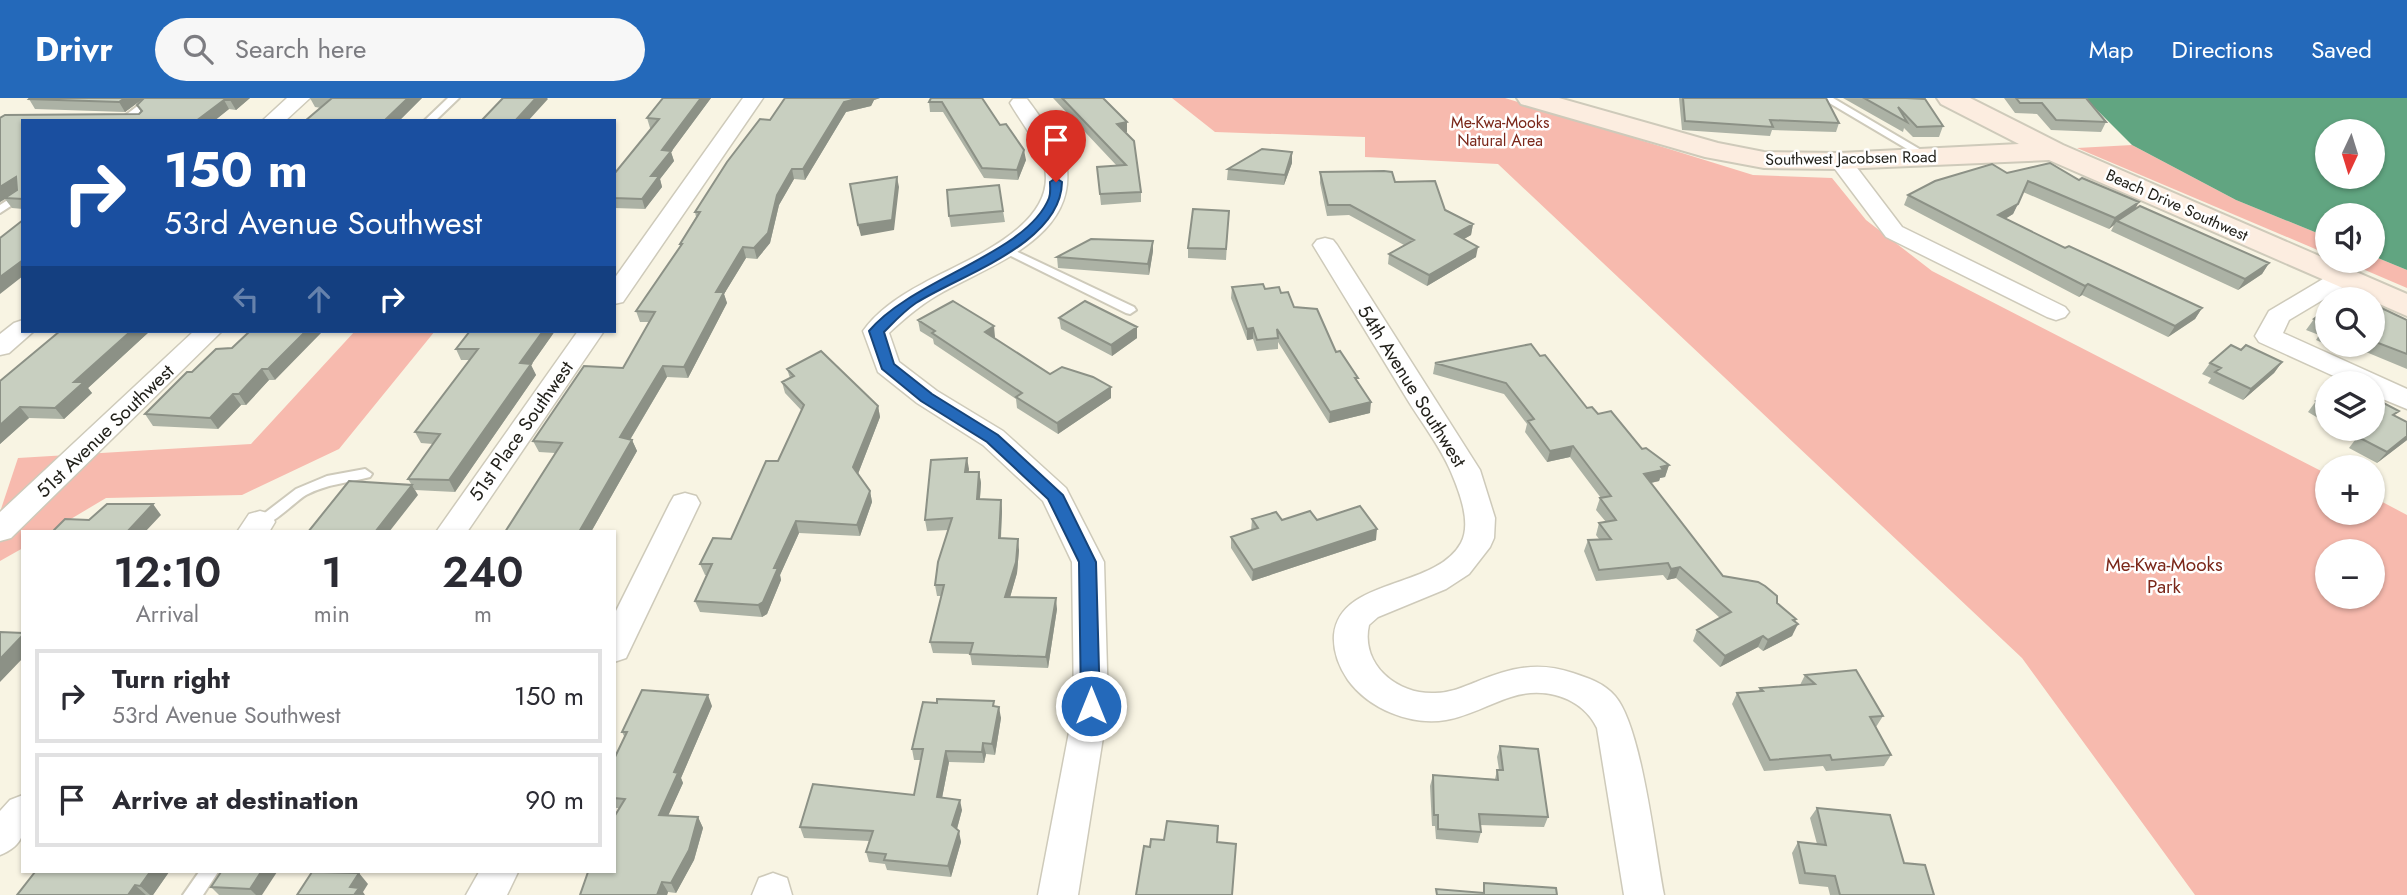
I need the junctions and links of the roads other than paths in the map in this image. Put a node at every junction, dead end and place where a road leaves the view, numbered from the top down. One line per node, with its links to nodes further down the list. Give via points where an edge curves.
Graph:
1 (154, 98): 9 (lane)
2 (300, 98): 10 (street)
3 (454, 98): 11 (lane)
4 (753, 98): 20 (street)
5 (1530, 98): 14 (street, Southwest Jacobsen Road, via 1742,158)
6 (1826, 98): 13 (lane)
7 (1950, 98): 12 (street, Beach Drive Southwest)
8 (1020, 103): 18 (street, via 1056,166 1056,197 1037,223)
9 (124, 119)
10 (274, 119)
11 (431, 119)
12 (2053, 151): 13 (street, Southwest Jacobsen Road); 19 (street, Beach Drive Southwest)
13 (1928, 157): 14 (street, Southwest Jacobsen Road)
14 (1840, 161): 23 (street, via 1894,233)
15 (21, 194): 16 (lane)
16 (0, 209)
17 (1325, 245): 44 (street, 54th Avenue Southwest, via 1465,470 1480,528 1475,547 1456,566 1360,612 1351,625 1357,667 1375,688 1404,704 1436,708 1461,704 1524,680 1579,688 1602,705 1615,728)
18 (1005, 249): 22 (lane); 43 (street, via 910,302 876,331 887,366 993,438 1055,495 1088,562 1091,706)
19 (2342, 278): 21 (street, Beach Drive Southwest); 28 (street, via 2278,316 2268,336)
20 (616, 294)
21 (2407, 306)
22 (1130, 310)
23 (2056, 312)
24 (21, 330): 27 (street)
25 (207, 333): 34 (street, 51st Avenue Southwest)
26 (590, 333): 35 (street, 51st Place Southwest)
27 (0, 347)
28 (2344, 371)
29 (2385, 390): 30 (street)
30 (2407, 400)
31 (365, 474): 33 (lane, via 327,481 301,492)
32 (685, 503): 36 (street)
33 (256, 527)
34 (0, 530)
35 (451, 530)
36 (616, 645)
37 (21, 813): 38 (street)
38 (0, 838)
39 (208, 873): 41 (lane)
40 (498, 873): 42 (street)
41 (192, 895)
42 (486, 895)
43 (1058, 895)
44 (1644, 895)

